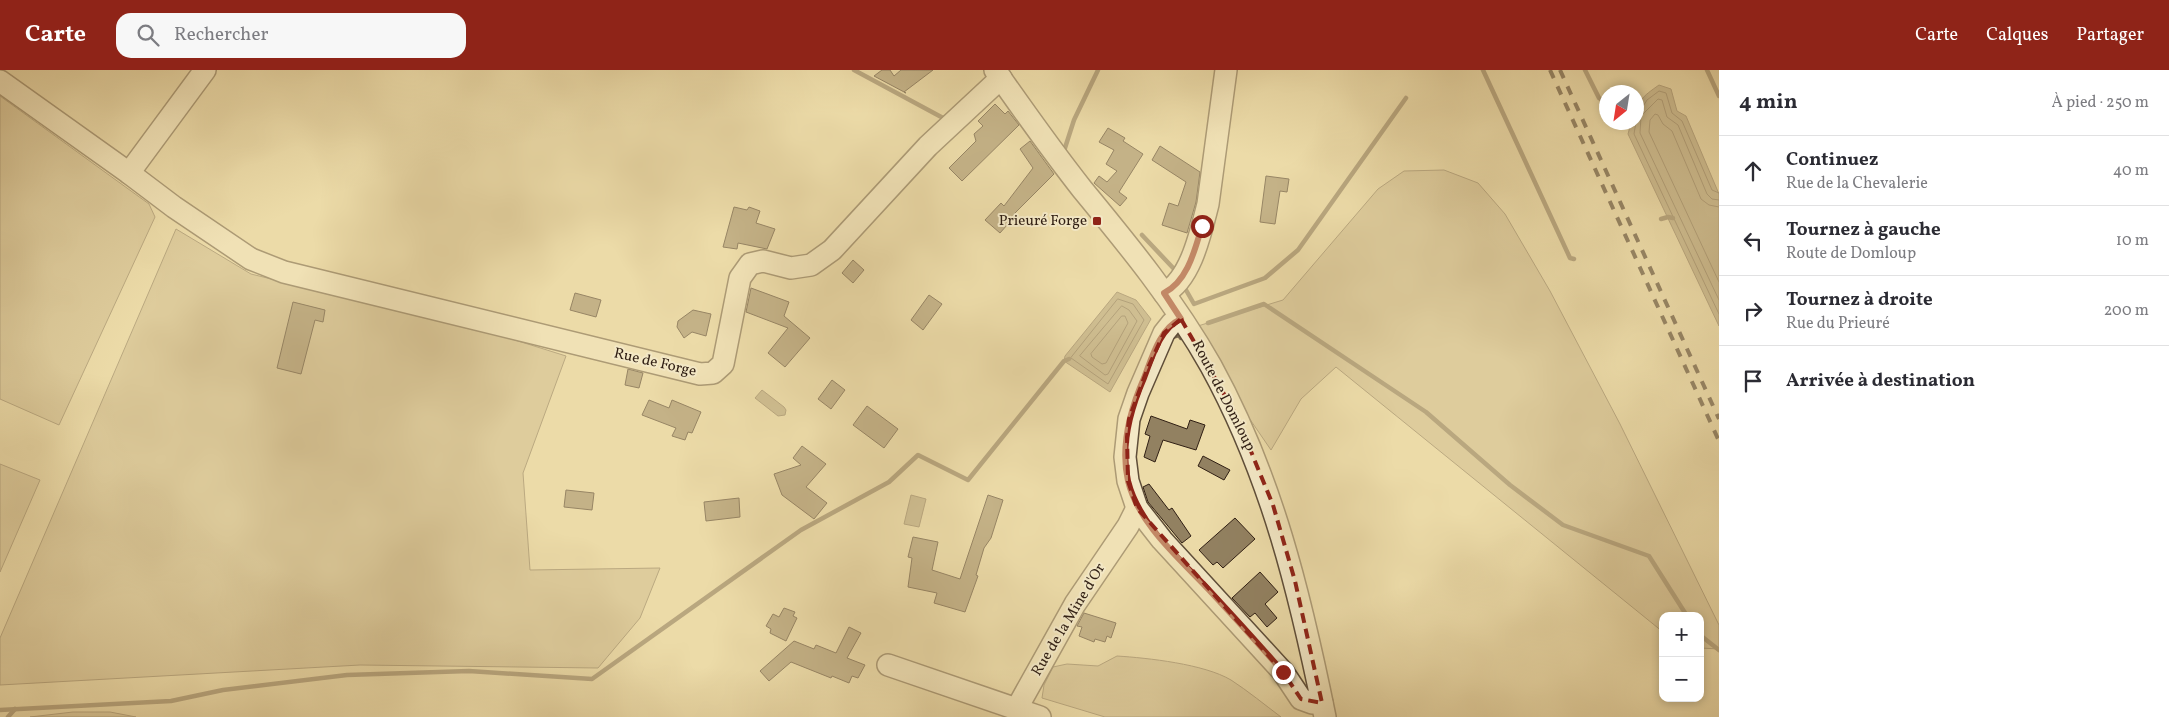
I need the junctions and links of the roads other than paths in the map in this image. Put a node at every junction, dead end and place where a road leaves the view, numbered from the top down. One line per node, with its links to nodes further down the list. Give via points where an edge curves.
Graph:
1 (205, 70): 5 (street)
2 (1226, 70): 6 (street, via 1208,204 1183,275 1172,289)
3 (998, 74): 5 (street, Rue de Forge, via 832,250 811,265 791,268 763,261 750,264 740,278 723,364 713,373 700,374 284,272 251,259); 6 (street, Route de Domloup)
4 (0, 82): 5 (street)
5 (129, 172)
6 (1164, 293): 7 (street, Route de Domloup)
7 (1181, 319): 8 (street, via 1164,332 1129,419 1125,457 1128,481); 11 (street, Route de Domloup, via 1236,415 1273,505 1295,581)
8 (1138, 508): 10 (street, Rue de la Mine d'Or, via 1075,604); 11 (street, via 1162,540 1283,672 1301,699)
9 (888, 666): 10 (street)
10 (1017, 708): 12 (street)
11 (1324, 710)
12 (1040, 717)

